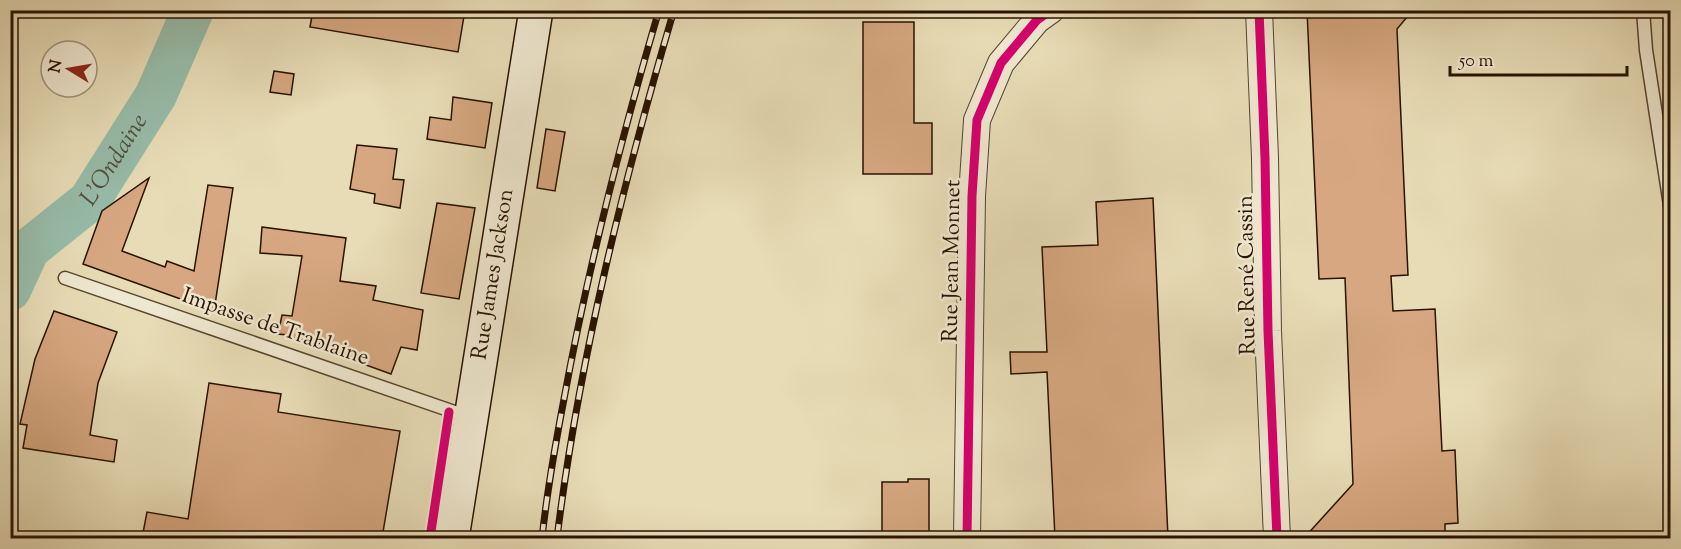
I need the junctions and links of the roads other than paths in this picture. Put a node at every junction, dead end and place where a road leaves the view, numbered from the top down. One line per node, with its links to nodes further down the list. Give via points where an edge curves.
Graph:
1 (536, 10): 7 (main road, Rue James Jackson)
2 (1051, 10): 9 (street, Rue Jean Monnet, via 1001,63 977,120 972,196)
3 (1259, 10): 10 (street, Rue René Cassin)
4 (1643, 10): 5 (lane)
5 (1671, 205)
6 (65, 278): 7 (lane, Impasse de Trablaine)
7 (471, 418): 8 (main road, Rue James Jackson)
8 (452, 538)
9 (967, 538)
10 (1277, 538)

